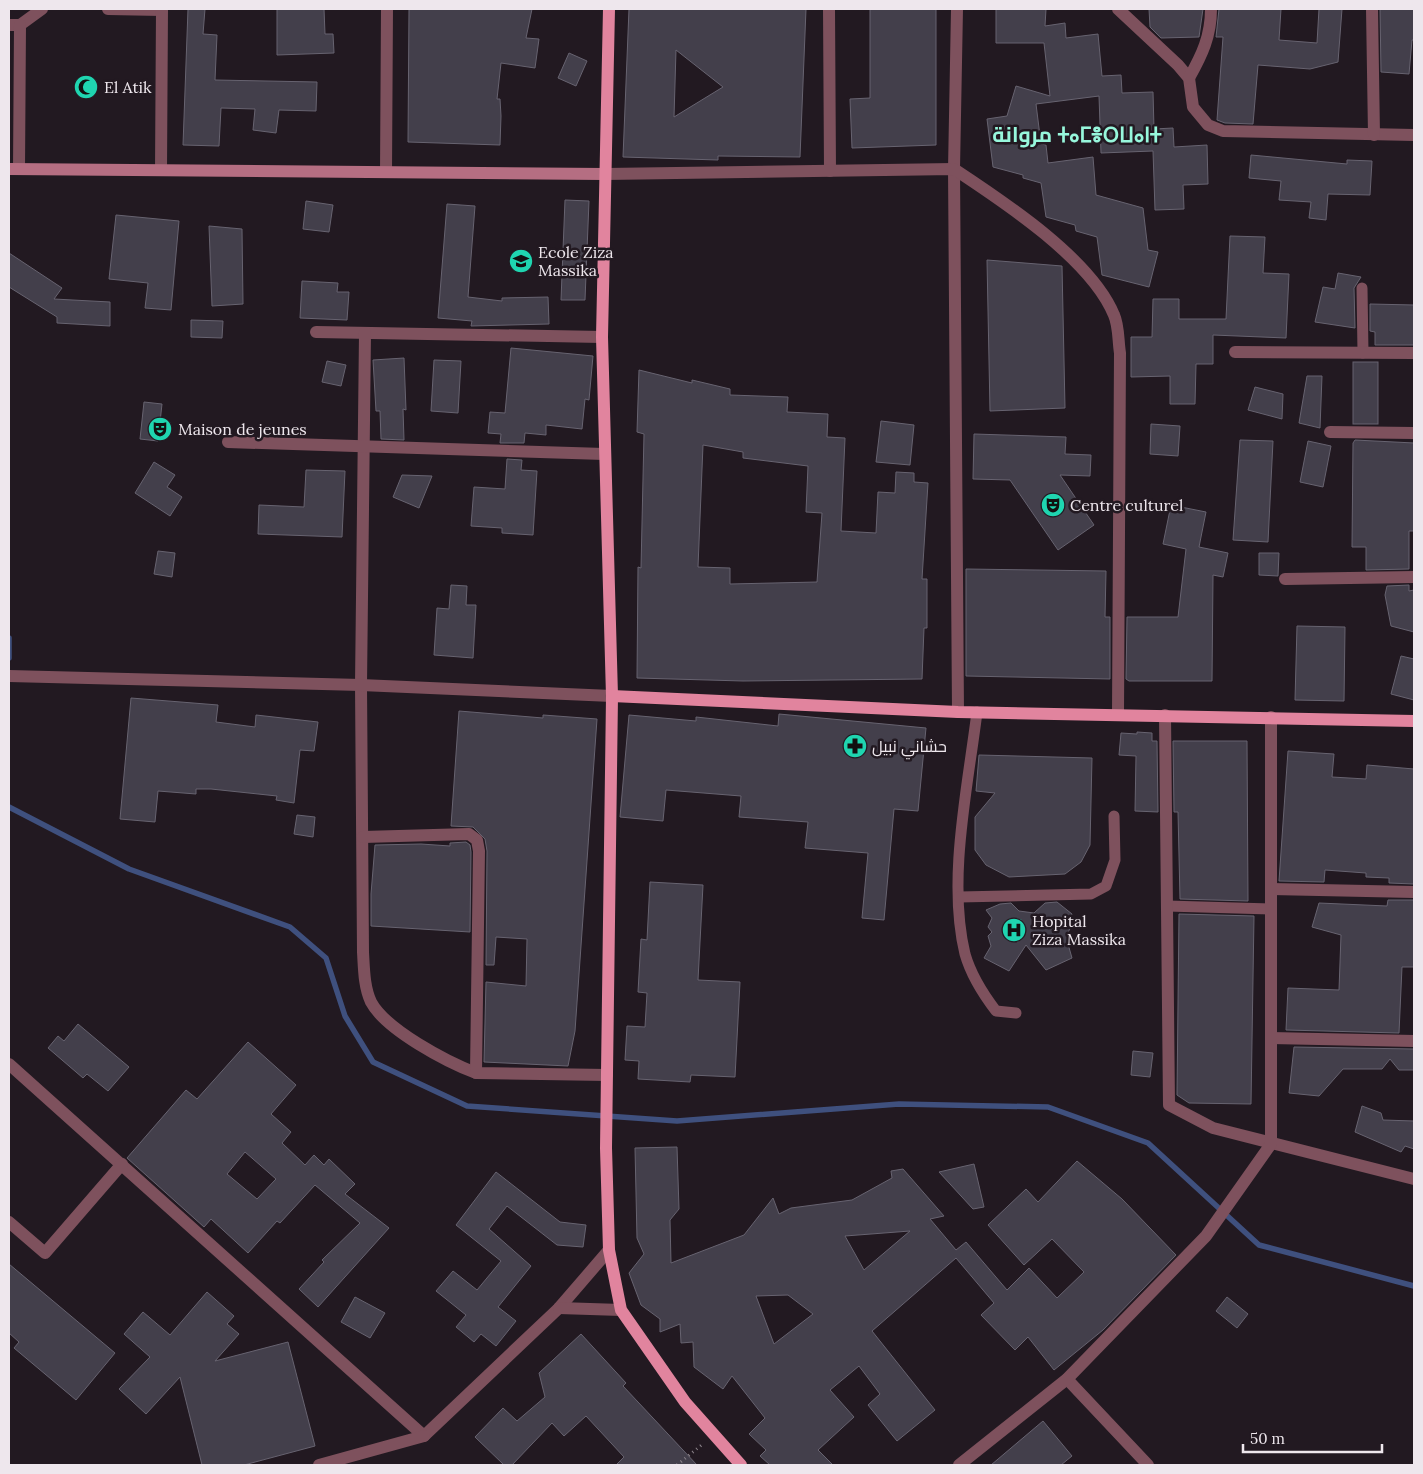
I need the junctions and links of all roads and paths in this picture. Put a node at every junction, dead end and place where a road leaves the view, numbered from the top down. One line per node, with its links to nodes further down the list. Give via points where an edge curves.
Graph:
1 (42, 9): 11 (street)
2 (108, 9): 10 (street)
3 (387, 9): 19 (street)
4 (609, 9): 20 (main road)
5 (829, 9): 18 (street)
6 (957, 9): 15 (street)
7 (1118, 9): 12 (street)
8 (1211, 9): 12 (street, via 1211,28 1204,50)
9 (1372, 9): 13 (street)
10 (162, 10): 17 (street)
11 (14, 25): 16 (street)
12 (1189, 78): 13 (street, via 1193,108 1208,125 1223,131)
13 (1374, 135): 14 (street)
14 (1414, 135)
15 (954, 168): 18 (street); 38 (street); 40 (street, via 988,189 1076,261 1103,294 1115,317 1120,353)
16 (14, 169): 17 (main road)
17 (161, 170): 19 (main road)
18 (830, 171): 20 (street)
19 (386, 172): 20 (main road)
20 (605, 174): 24 (main road)
21 (1362, 288): 26 (lane)
22 (316, 332): 23 (street)
23 (365, 333): 24 (street); 31 (street)
24 (602, 337): 32 (main road)
25 (1235, 352): 26 (street)
26 (1363, 353): 27 (street)
27 (1414, 353)
28 (1330, 432): 29 (street)
29 (1414, 432)
30 (228, 442): 31 (street)
31 (365, 446): 32 (street); 36 (street)
32 (604, 454): 37 (main road)
33 (1414, 577): 34 (street)
34 (1286, 579)
35 (9, 676): 36 (street)
36 (361, 685): 37 (street); 45 (street)
37 (612, 696): 38 (main road); 56 (main road)
38 (958, 712): 39 (main road)
39 (978, 712): 40 (main road); 48 (lane, via 958,861)
40 (1118, 713): 41 (main road)
41 (1165, 714): 42 (main road); 49 (street)
42 (1271, 718): 43 (main road); 46 (street)
43 (1414, 721)
44 (1114, 816): 48 (lane, via 1115,860 1106,886 1091,894)
45 (363, 837): 55 (street, via 363,952 365,982 372,1002 387,1022 450,1063); 55 (street, via 469,834 477,840)
46 (1271, 889): 47 (street); 50 (street)
47 (1414, 892)
48 (959, 896): 51 (lane, via 965,954 980,991 996,1011)
49 (1167, 906): 50 (lane); 57 (street, via 1169,1105 1213,1128)
50 (1271, 909): 52 (street)
51 (1016, 1013)
52 (1271, 1038): 53 (street); 57 (street)
53 (1414, 1041)
54 (9, 1064): 58 (street)
55 (476, 1072): 56 (street)
56 (607, 1075): 61 (main road)
57 (1271, 1144): 59 (street); 64 (street, via 1206,1236)
58 (122, 1164): 60 (street, via 45,1253); 66 (street)
59 (1414, 1179)
60 (9, 1222)
61 (609, 1250): 62 (street); 63 (main road)
62 (559, 1308): 63 (street); 66 (street)
63 (621, 1310): 65 (main road, via 685,1402)
64 (1067, 1379): 71 (street); 72 (street)
65 (714, 1435): 69 (path); 70 (main road)
66 (424, 1436): 67 (street)
67 (342, 1463): 68 (street)
68 (319, 1465)
69 (678, 1465)
70 (741, 1465)
71 (959, 1465)
72 (1148, 1465)

